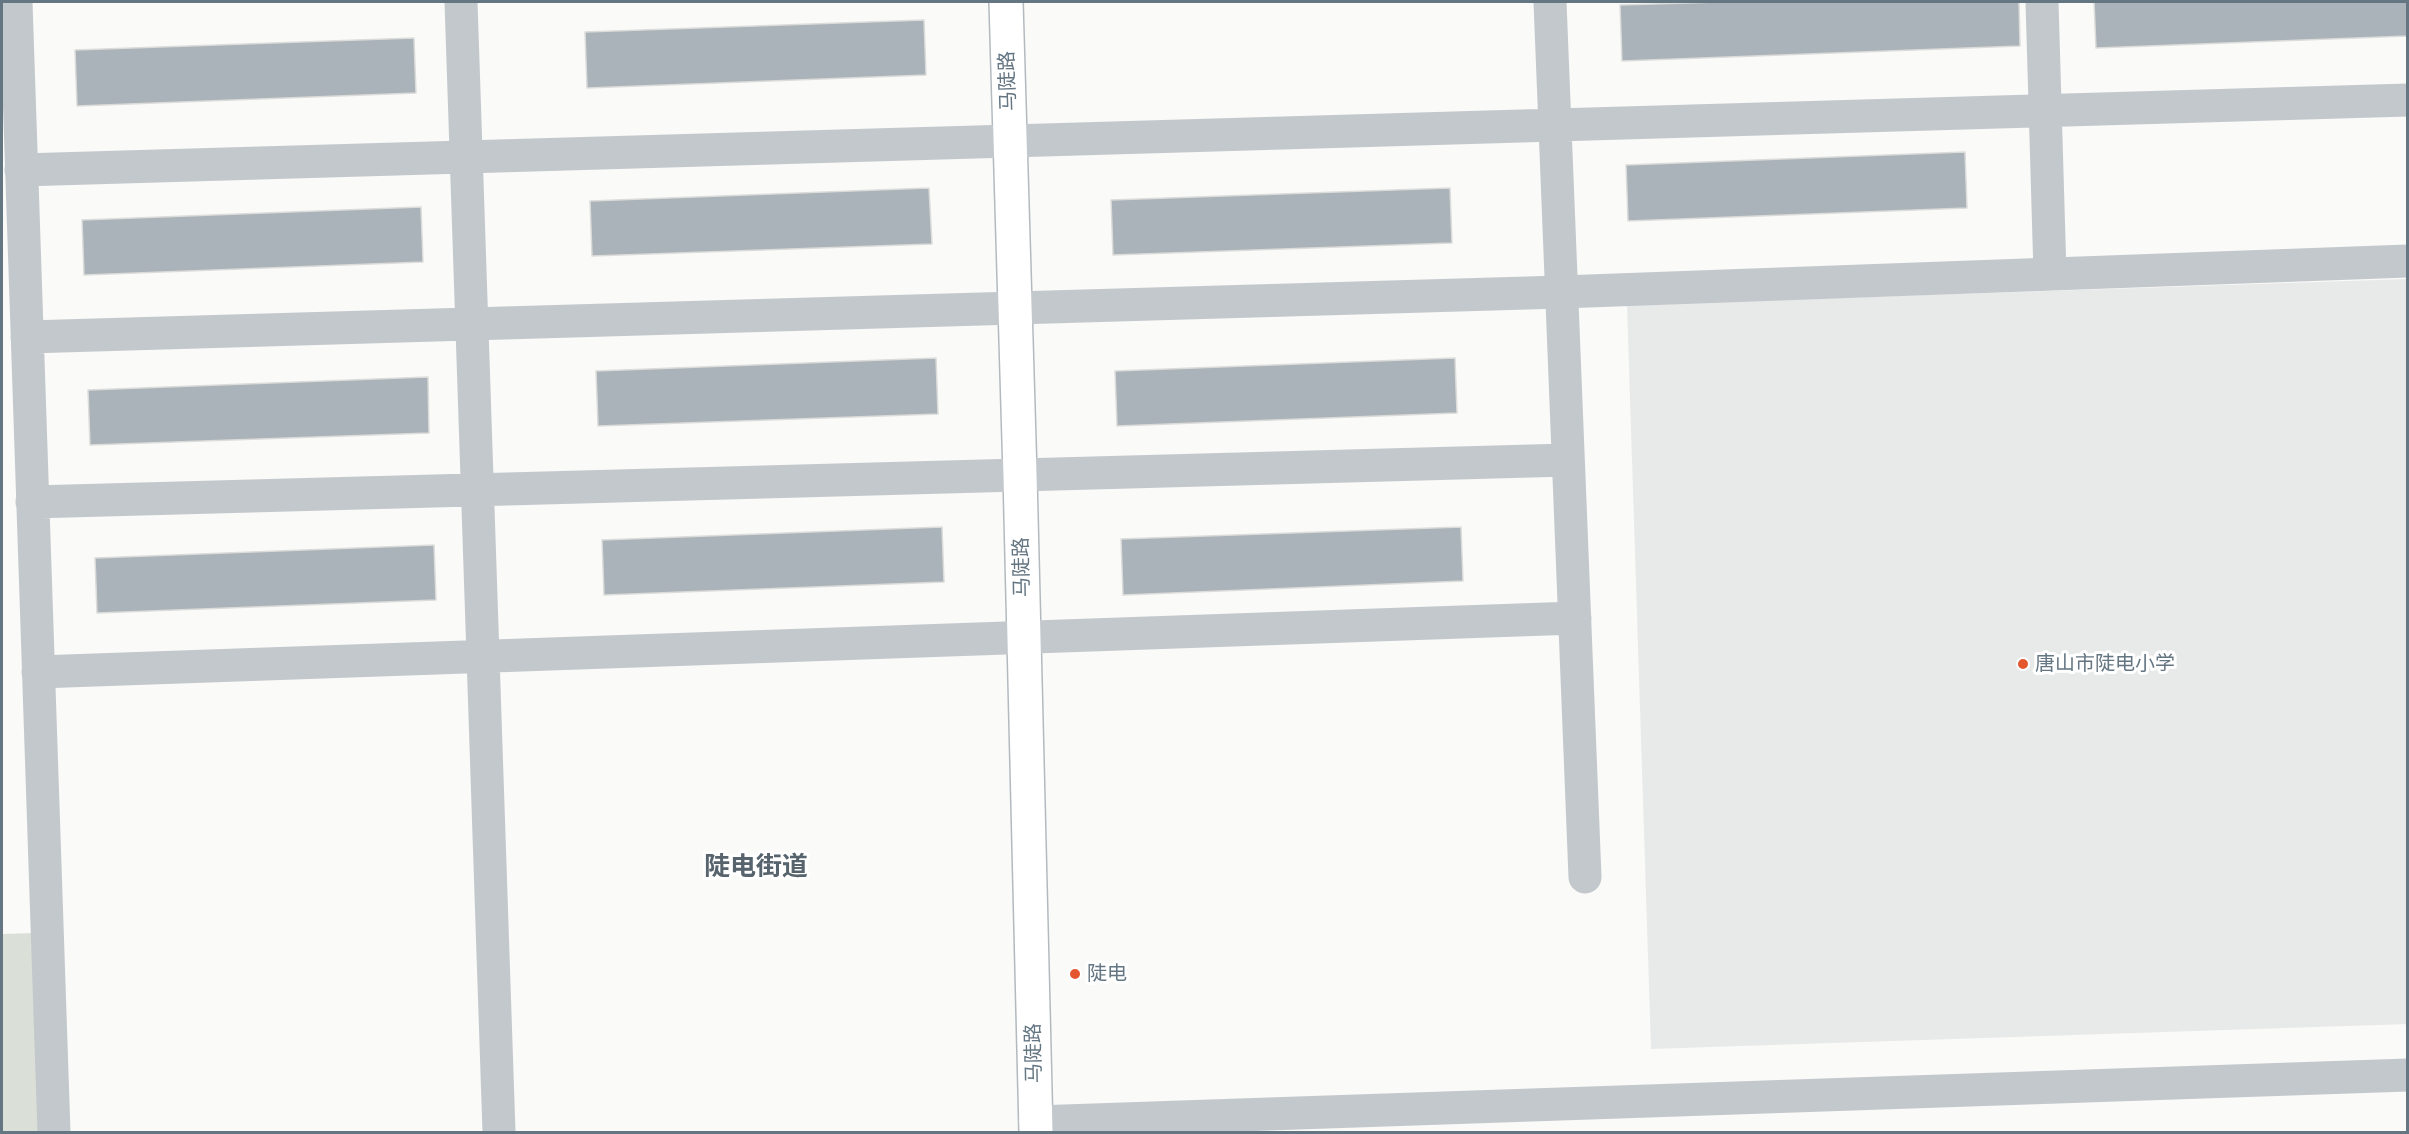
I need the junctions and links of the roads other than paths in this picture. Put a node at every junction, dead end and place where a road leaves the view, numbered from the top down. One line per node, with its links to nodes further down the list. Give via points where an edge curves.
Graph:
1 (16, 2): 11 (street)
2 (460, 2): 10 (street)
3 (1006, 2): 9 (street, 马陡路)
4 (1550, 2): 8 (street)
5 (2042, 2): 7 (street)
6 (2408, 100): 7 (street)
7 (2045, 111): 8 (street); 13 (street)
8 (1555, 125): 9 (street); 14 (street)
9 (1010, 141): 10 (street); 15 (street, 马陡路)
10 (466, 157): 11 (street); 16 (street)
11 (21, 170): 17 (street)
12 (2408, 261): 13 (street)
13 (2050, 274): 14 (street)
14 (1561, 292): 15 (street); 18 (street)
15 (1015, 308): 16 (street); 19 (street, 马陡路)
16 (471, 324): 17 (street); 20 (street)
17 (27, 337): 21 (street)
18 (1568, 460): 19 (street); 22 (street)
19 (1020, 475): 20 (street); 23 (street, 马陡路)
20 (477, 490): 21 (street); 24 (street)
21 (33, 502): 25 (street)
22 (1575, 618): 23 (street); 26 (street)
23 (1024, 637): 24 (street); 28 (street, 马陡路)
24 (483, 656): 25 (street); 30 (street)
25 (38, 672): 29 (street)
26 (1585, 877)
27 (2408, 1075): 28 (street)
28 (1035, 1127)
29 (54, 1132)
30 (499, 1132)

